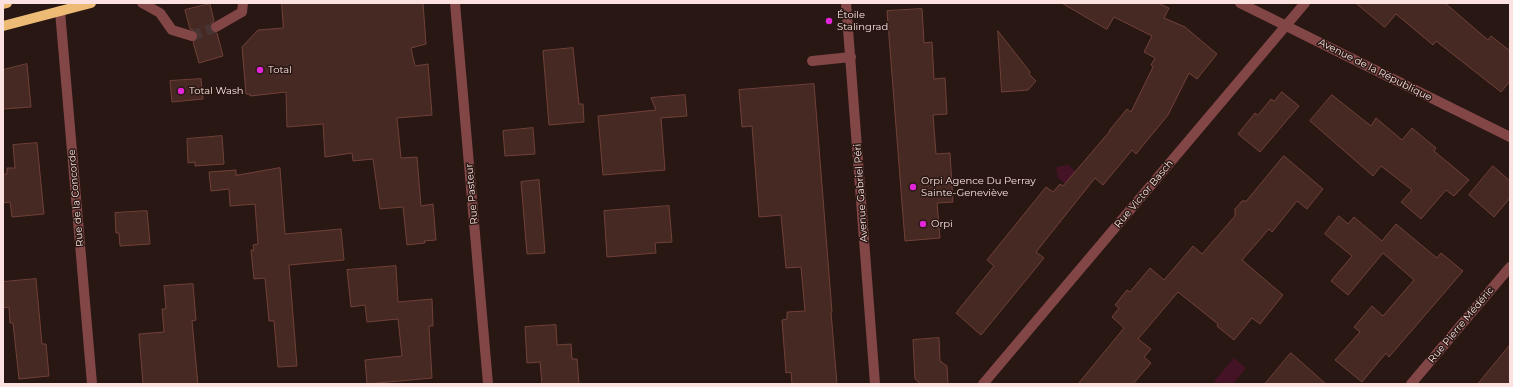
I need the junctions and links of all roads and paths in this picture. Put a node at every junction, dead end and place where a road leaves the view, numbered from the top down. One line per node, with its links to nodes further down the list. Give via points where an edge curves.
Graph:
1 (7, 3): 9 (main road)
2 (91, 3): 10 (main road)
3 (142, 3): 14 (street, via 160,13 172,30)
4 (243, 3): 13 (street, via 242,12)
5 (455, 3): 20 (street, Rue Pasteur)
6 (846, 3): 15 (street, Avenue Gabriel Péri)
7 (1240, 3): 12 (street, Avenue de la République)
8 (1305, 3): 12 (street, Rue Victor Basch)
9 (3, 4)
10 (60, 11): 11 (main road); 19 (street, Rue de la Concorde)
11 (3, 26)
12 (1286, 26): 17 (street, Avenue de la République); 22 (street, Rue Victor Basch)
13 (216, 27)
14 (192, 36)
15 (851, 58): 16 (street); 21 (street, Avenue Gabriel Péri)
16 (812, 61)
17 (1510, 138)
18 (1510, 267): 23 (street, Rue Pierre Médéric)
19 (92, 384)
20 (488, 384)
21 (875, 384)
22 (983, 384)
23 (1411, 384)

